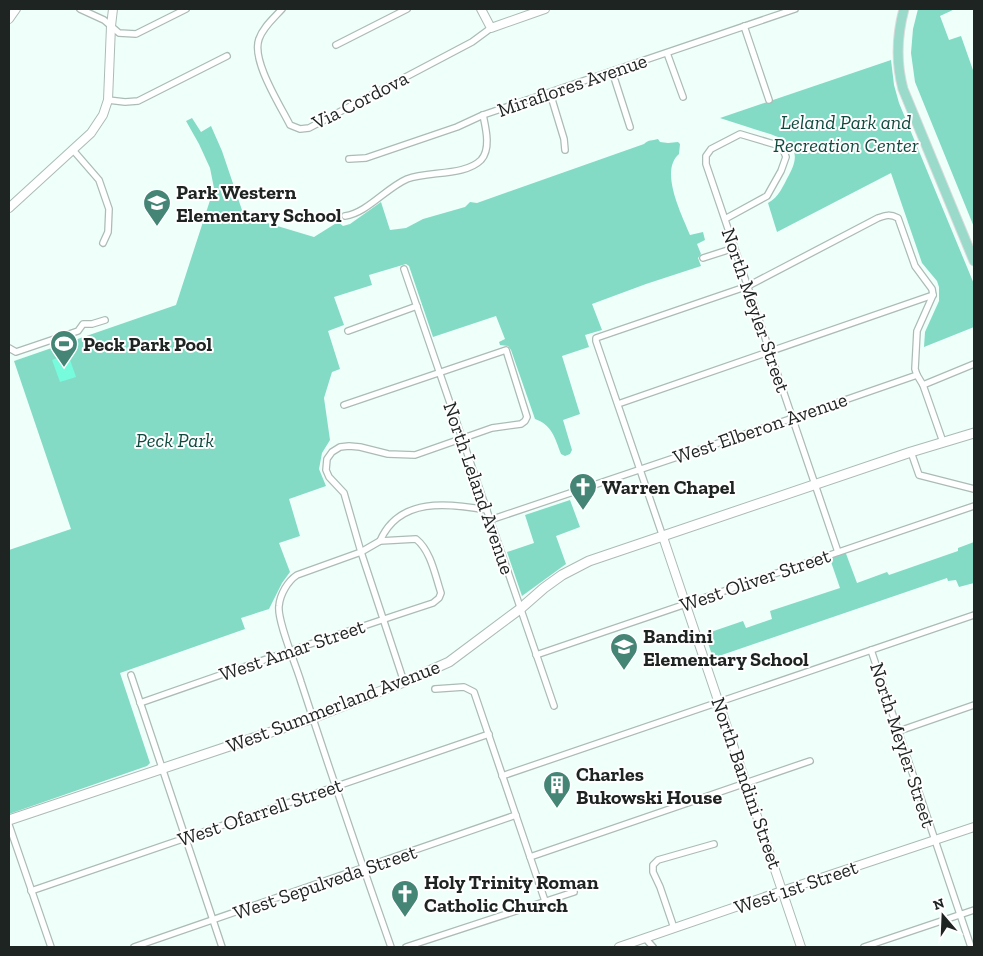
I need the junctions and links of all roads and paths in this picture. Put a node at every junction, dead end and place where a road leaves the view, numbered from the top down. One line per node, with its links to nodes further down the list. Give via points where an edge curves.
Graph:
1 (16, 9): 11 (street)
2 (80, 9): 12 (street)
3 (113, 9): 12 (street)
4 (186, 9): 12 (street, via 136,34 119,33)
5 (282, 9): 14 (street, Via Cordova, via 264,29 257,49 258,61 290,125 300,129 309,128)
6 (407, 9): 15 (street)
7 (481, 9): 14 (street)
8 (545, 9): 14 (street)
9 (795, 9): 13 (street, Miraflores Avenue)
10 (904, 9): 34 (main road, via 898,48 903,89)
11 (9, 19)
12 (111, 26): 21 (street)
13 (744, 26): 16 (street, Miraflores Avenue); 22 (street)
14 (491, 28)
15 (336, 45)
16 (667, 53): 18 (street, Miraflores Avenue); 20 (street)
17 (227, 56): 21 (street, via 138,101)
18 (612, 72): 19 (street, Miraflores Avenue); 24 (street)
19 (550, 93): 23 (street, Miraflores Avenue); 26 (street)
20 (683, 97)
21 (108, 100): 25 (street, via 98,124)
22 (769, 100)
23 (483, 115): 27 (street, Miraflores Avenue, via 366,158); 29 (street, via 488,140 481,159 466,169 407,179 357,213)
24 (630, 127)
25 (73, 150): 28 (street); 31 (street, via 99,180 109,209 108,232)
26 (565, 150)
27 (348, 159)
28 (9, 208)
29 (345, 216)
30 (725, 219): 30 (street, North Meyler Street, via 706,164 711,149 740,134 783,149 786,157 767,196); 32 (street, North Meyler Street)
31 (103, 243)
32 (734, 248): 33 (street); 36 (street, North Meyler Street)
33 (703, 258)
34 (974, 261)
35 (404, 269): 38 (street, North Leland Avenue)
36 (748, 286): 37 (street, via 878,218 892,215 898,218 915,266); 42 (street, North Meyler Street); 47 (street, North Bandini Street, via 598,337 596,341)
37 (933, 295): 42 (street); 45 (street, via 917,331)
38 (417, 306): 40 (street); 44 (street, North Leland Avenue)
39 (105, 320): 41 (street, via 83,324 78,331 16,352)
40 (348, 331)
41 (9, 348)
42 (771, 352): 47 (street); 49 (street, North Meyler Street)
43 (974, 364): 46 (street)
44 (440, 373): 48 (street); 51 (street, North Leland Avenue); 51 (street, via 506,350 527,417 520,424 492,428)
45 (917, 375): 46 (street); 49 (street, West Elberon Avenue)
46 (923, 384): 52 (street)
47 (618, 404): 54 (street, North Bandini Street)
48 (344, 406)
49 (793, 418): 54 (street, West Elberon Avenue); 55 (street, North Meyler Street)
50 (974, 433): 52 (main road, West Summerland Avenue)
51 (462, 438): 58 (street, North Leland Avenue); 62 (street, via 415,455 388,454 360,447 340,447 332,452 327,459 328,477 344,494)
52 (943, 442): 53 (main road, West Summerland Avenue)
53 (911, 452): 55 (main road, West Summerland Avenue); 56 (street, via 919,475)
54 (640, 469): 59 (street, West Elberon Avenue); 60 (street, North Bandini Street)
55 (816, 485): 60 (main road, West Summerland Avenue); 63 (street, North Meyler Street)
56 (974, 489)
57 (974, 506): 63 (street, West Oliver Street)
58 (487, 510): 59 (street, North Leland Avenue); 61 (street, via 434,505 412,508 383,533)
59 (490, 520): 65 (street, North Leland Avenue)
60 (663, 537): 64 (street, North Bandini Street); 65 (main road, West Summerland Avenue, via 575,568)
61 (380, 541): 62 (street); 67 (street, West Amar Street, via 416,539 422,544 442,593 433,603)
62 (361, 552): 67 (street); 69 (street, via 297,574 290,580 279,605 279,615)
63 (838, 552): 64 (street, West Oliver Street)
64 (686, 604): 70 (street, West Oliver Street); 74 (street, North Bandini Street)
65 (520, 609): 70 (street, North Leland Avenue); 72 (main road, West Summerland Avenue, via 449,662)
66 (974, 614): 68 (street)
67 (383, 619): 69 (street, West Amar Street); 72 (street)
68 (871, 650): 74 (street); 79 (street, North Meyler Street)
69 (291, 651): 75 (street, West Amar Street); 78 (street)
70 (536, 655): 77 (street, North Leland Avenue)
71 (131, 676): 75 (street)
72 (404, 682): 78 (main road, West Summerland Avenue)
73 (435, 689): 80 (street, via 464,687 474,692)
74 (720, 702): 83 (street); 84 (street, North Bandini Street)
75 (140, 703): 82 (street)
76 (974, 705): 79 (street)
77 (554, 706)
78 (313, 718): 82 (main road, West Summerland Avenue); 85 (street)
79 (898, 731): 91 (street, North Meyler Street)
80 (489, 734): 83 (street); 85 (street, West Ofarrell Street)
81 (810, 761): 84 (street)
82 (162, 769): 87 (main road, West Summerland Avenue); 90 (street)
83 (502, 776): 86 (street)
84 (745, 783): 93 (street); 96 (street, North Bandini Street)
85 (336, 786): 90 (street, West Ofarrell Street); 94 (street)
86 (516, 815): 93 (street); 94 (street, West Sepulveda Street)
87 (9, 820)
88 (9, 825): 95 (street)
89 (974, 827): 91 (street, West 1st Street)
90 (185, 837): 95 (street, West Ofarrell Street); 101 (street)
91 (934, 840): 96 (street, West 1st Street); 100 (street, North Meyler Street)
92 (714, 844): 102 (street, via 658,860 652,865)
93 (530, 857): 98 (street)
94 (364, 869): 101 (street, West Sepulveda Street); 107 (street)
95 (31, 891): 104 (street)
96 (782, 891): 102 (street, West 1st Street); 111 (street, North Bandini Street)
97 (574, 892): 98 (street)
98 (545, 901): 108 (street)
99 (974, 910): 100 (street)
100 (960, 915): 112 (street); 113 (street, North Meyler Street)
101 (213, 921): 105 (street, West Sepulveda Street); 106 (street)
102 (674, 928): 103 (street, West 1st Street)
103 (645, 938): 109 (street, West 1st Street); 110 (street)
104 (51, 947)
105 (134, 947)
106 (222, 947)
107 (391, 947)
108 (406, 947)
109 (619, 947)
110 (653, 947)
111 (801, 947)
112 (864, 947)
113 (971, 947)

